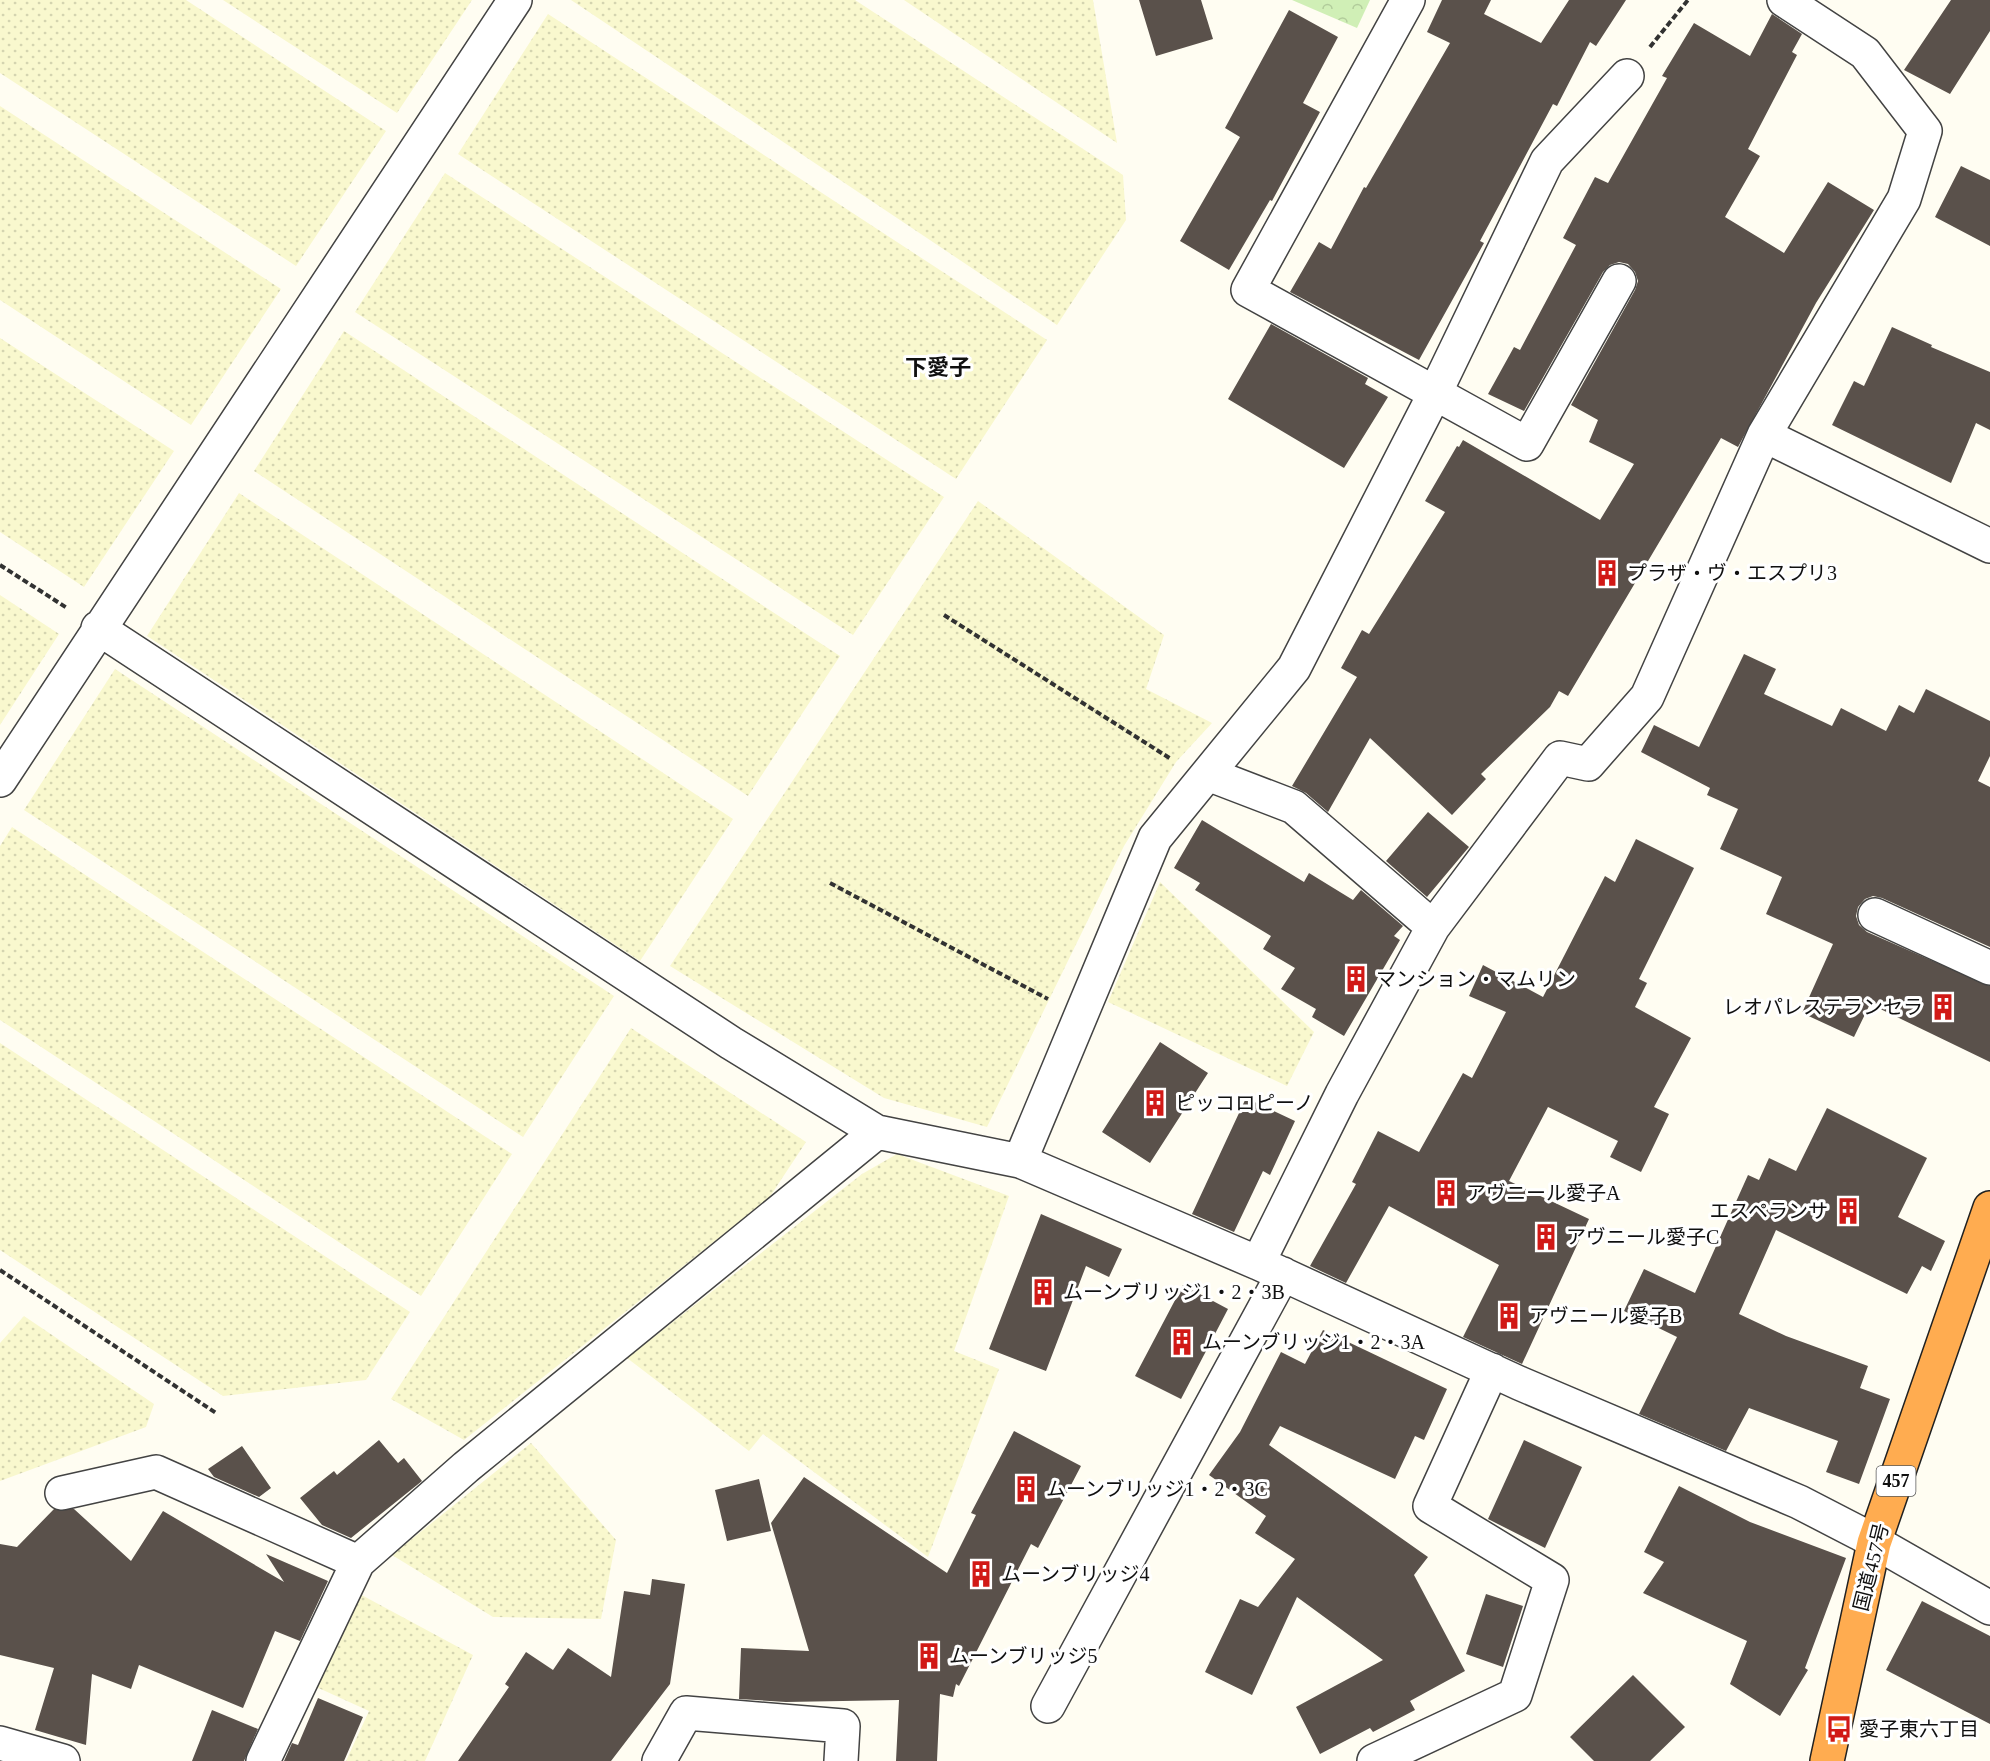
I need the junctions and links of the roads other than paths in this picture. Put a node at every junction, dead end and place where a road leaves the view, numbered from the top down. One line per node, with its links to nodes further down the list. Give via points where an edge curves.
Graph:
1 (514, 0): 9 (street)
2 (1408, 0): 6 (street, via 1248,290)
3 (1784, 0): 7 (street, via 1865,53 1925,132 1904,200)
4 (1627, 76): 6 (street, via 1547,161)
5 (1619, 281): 6 (street, via 1527,444)
6 (1434, 394): 10 (street, via 1294,668)
7 (1764, 435): 8 (street); 13 (street, via 1647,697 1588,764 1560,758)
8 (1990, 546)
9 (98, 628): 11 (street); 15 (street, via 732,1043)
10 (1208, 774): 13 (street, via 1294,807); 16 (street, via 1155,838)
11 (0, 780)
12 (1875, 915): 14 (street)
13 (1433, 927): 18 (street, via 1342,1094)
14 (1990, 968)
15 (877, 1132): 16 (street); 22 (street, via 466,1467)
16 (1020, 1161): 18 (street)
17 (1990, 1208): 21 (highway, 国道457号 / 457)
18 (1271, 1269): 19 (street); 24 (street)
19 (1492, 1370): 21 (street, via 1799,1502); 30 (street, via 1430,1506 1552,1580 1515,1695)
20 (62, 1493): 22 (street, via 156,1472)
21 (1874, 1543): 23 (street); 31 (highway, 国道457号 / 457)
22 (358, 1562): 27 (street)
23 (1990, 1608)
24 (1048, 1706)
25 (0, 1743): 26 (street)
26 (63, 1761)
27 (264, 1761)
28 (659, 1761): 29 (street, via 686,1713 843,1726)
29 (841, 1761)
30 (1374, 1761)
31 (1827, 1761)

